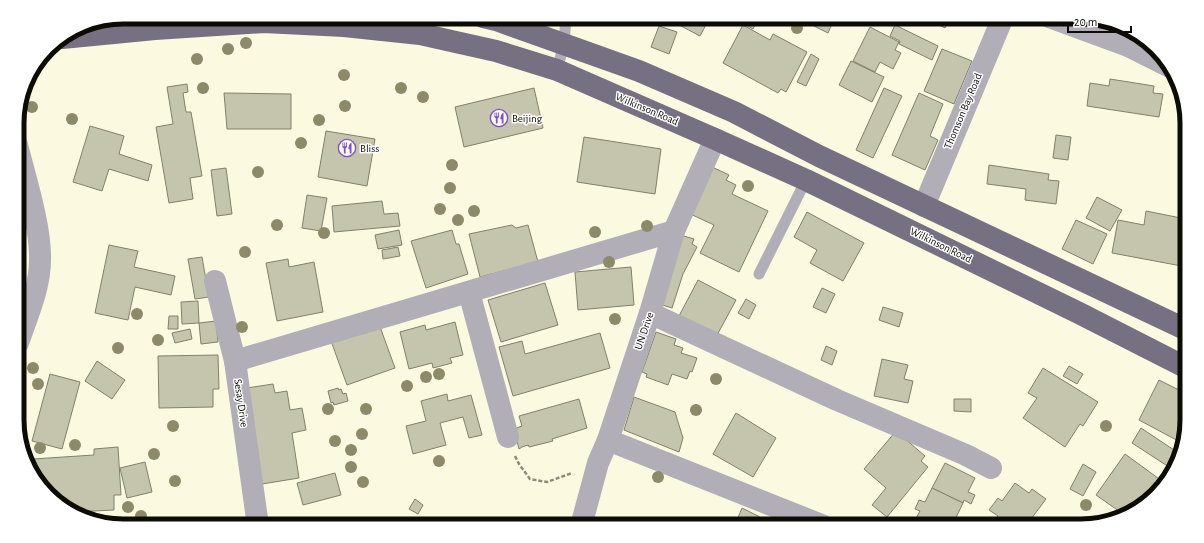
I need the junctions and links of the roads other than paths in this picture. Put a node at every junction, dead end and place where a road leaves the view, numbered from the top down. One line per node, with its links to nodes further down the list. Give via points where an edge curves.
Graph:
1 (233, 24): 7 (main road, Wilkinson Road)
2 (304, 24): 11 (main road, Wilkinson Road, via 420,34 496,51)
3 (504, 24): 9 (main road)
4 (565, 24): 9 (lane)
5 (1000, 24): 15 (street, Thomson Bay Road)
6 (1074, 24): 8 (street)
7 (73, 37)
8 (1130, 40): 10 (street)
9 (564, 44): 11 (lane); 15 (main road, via 639,71 734,112)
10 (1154, 57)
11 (557, 70): 12 (main road, Wilkinson Road)
12 (715, 139): 14 (main road, Wilkinson Road); 16 (street, UN Drive)
13 (24, 174): 21 (street, via 36,225 40,260 35,294)
14 (806, 180): 17 (lane); 24 (main road, Wilkinson Road)
15 (924, 206): 22 (main road)
16 (674, 231): 19 (street); 20 (street, UN Drive)
17 (759, 274)
18 (215, 281): 23 (street, Sesay Drive)
19 (469, 292): 23 (street); 25 (street)
20 (650, 313): 26 (street, UN Drive); 27 (street)
21 (24, 326)
22 (1180, 327)
23 (235, 362): 28 (street, Sesay Drive)
24 (1180, 364)
25 (508, 437)
26 (608, 440): 29 (street, UN Drive, via 598,463); 30 (street)
27 (991, 468)
28 (257, 519)
29 (583, 519)
30 (806, 519)

